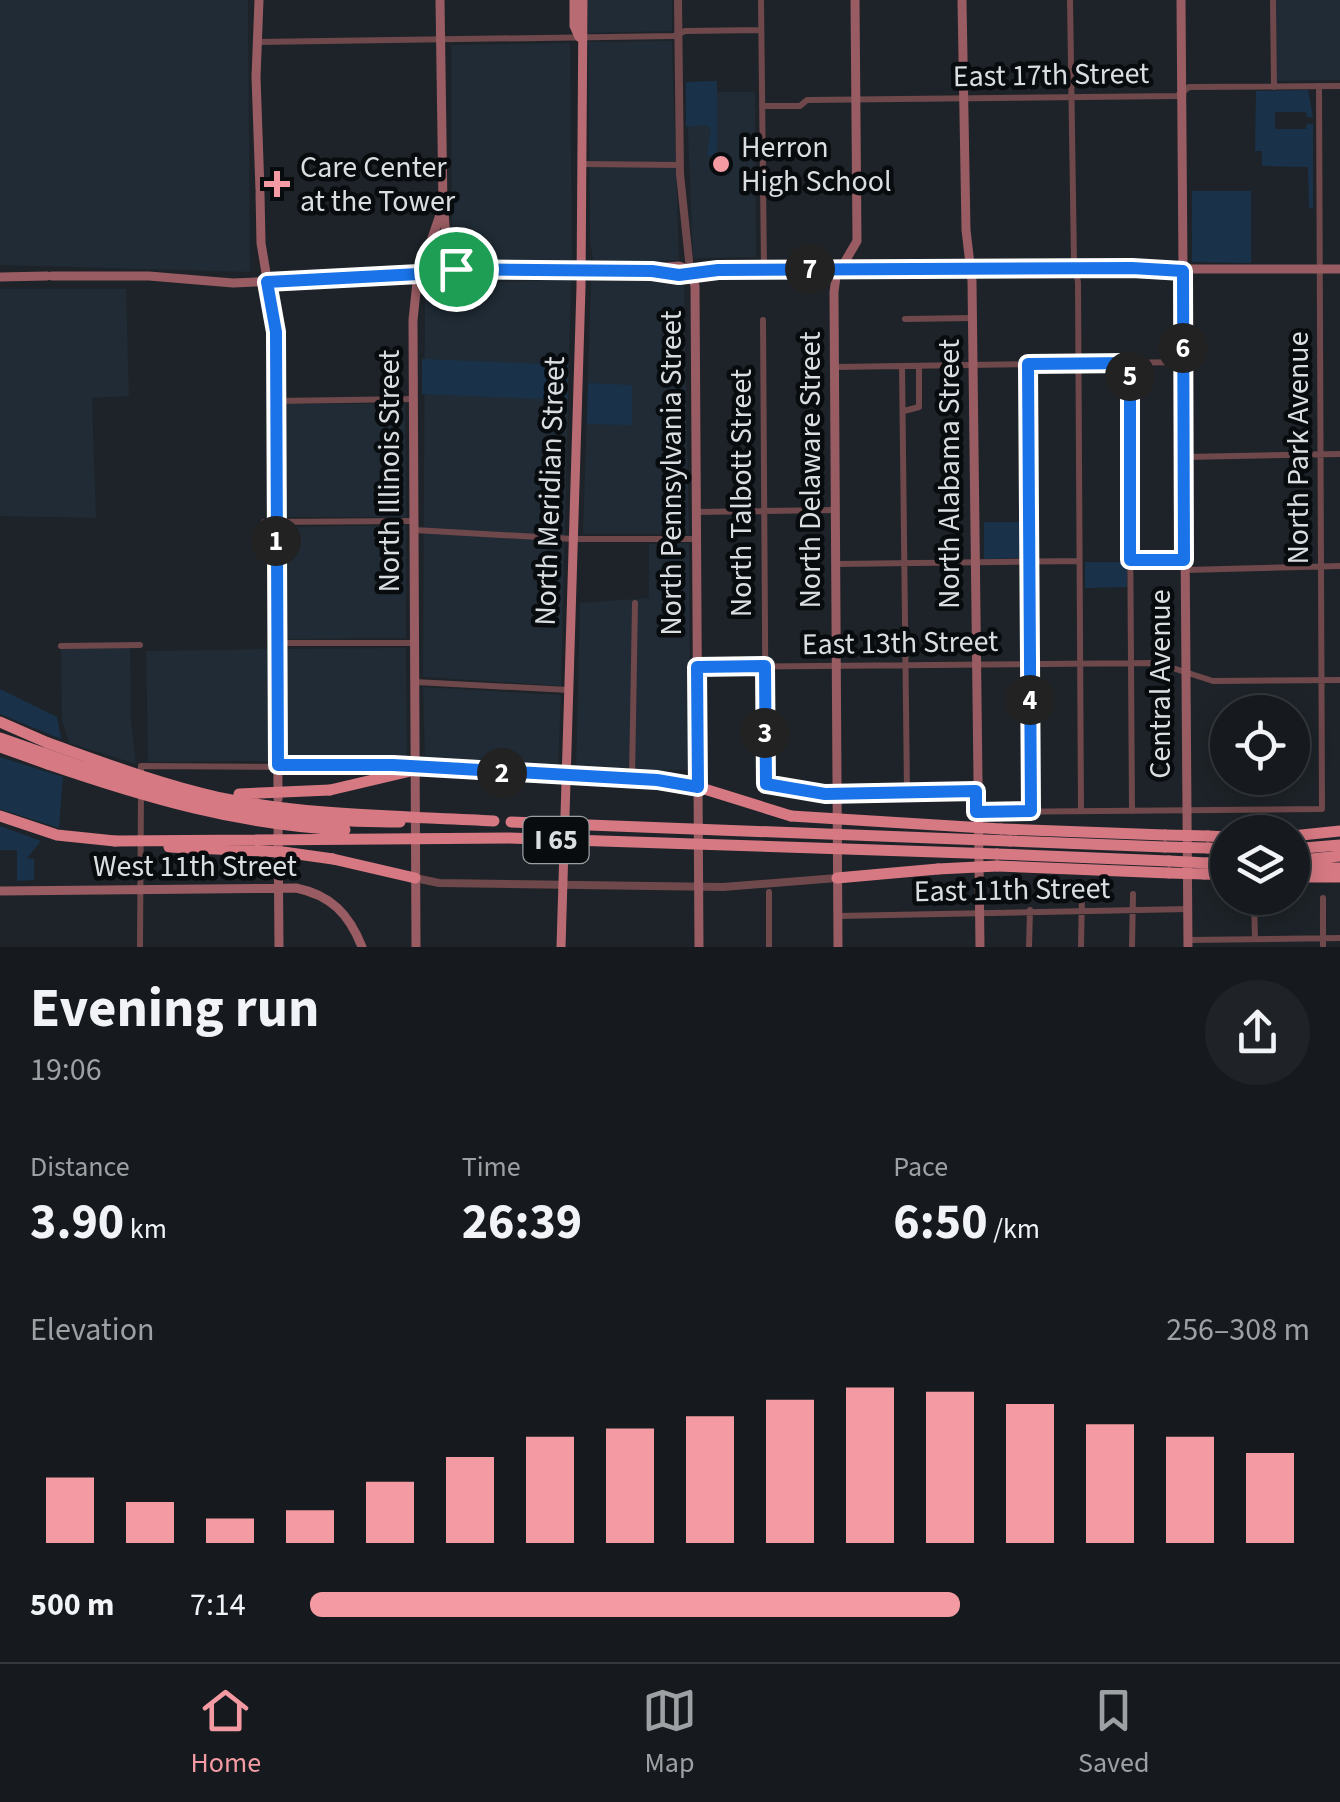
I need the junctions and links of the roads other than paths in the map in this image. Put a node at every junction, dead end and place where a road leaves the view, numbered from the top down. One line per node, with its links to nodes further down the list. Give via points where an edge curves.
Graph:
1 (259, 0): 16 (main road)
2 (440, 0): 15 (main road, North Illinois Street)
3 (574, 0): 14 (main road, North Meridian Street)
4 (583, 0): 14 (main road, North Meridian Street)
5 (678, 0): 13 (street, North Pennsylvania Street)
6 (761, 0): 12 (street)
7 (855, 0): 23 (main road, North Delaware Street)
8 (962, 0): 22 (main road, North Alabama Street)
9 (1070, 0): 21 (street)
10 (1181, 0): 20 (main road, Central Avenue)
11 (1273, 0): 19 (street)
12 (762, 30): 13 (street); 24 (street)
13 (678, 34): 14 (street); 26 (street, North Pennsylvania Street)
14 (579, 37): 15 (street); 25 (main road, North Meridian Street)
15 (440, 39): 16 (street); 27 (main road, North Illinois Street)
16 (256, 42): 41 (main road)
17 (1319, 86): 18 (street, East 17th Street); 19 (street, East 17th Street); 35 (street, North Park Avenue)
18 (1340, 86)
19 (1274, 87): 20 (street, East 17th Street)
20 (1182, 92): 21 (street, East 17th Street); 36 (main road, Central Avenue)
21 (1071, 97): 22 (street, East 17th Street); 30 (street)
22 (964, 98): 23 (street, East 17th Street); 34 (main road, North Alabama Street)
23 (856, 100): 24 (street, East 17th Street); 33 (main road, North Delaware Street, via 858,241)
24 (762, 106): 29 (street)
25 (580, 164): 26 (street); 38 (main road, North Meridian Street)
26 (680, 166): 32 (street, North Pennsylvania Street)
27 (444, 206): 28 (main road, via 449,266); 39 (main road, North Illinois Street)
28 (456, 269): 37 (main road); 39 (main road)
29 (764, 269): 32 (main road); 33 (main road)
30 (1076, 269): 34 (main road); 36 (main road); 48 (street)
31 (1340, 269): 35 (main road)
32 (690, 270): 38 (main road); 61 (main road, North Pennsylvania Street)
33 (840, 270): 34 (main road); 52 (main road, North Delaware Street, via 834,285)
34 (972, 270): 42 (main road, North Alabama Street)
35 (1319, 270): 36 (main road); 56 (street, North Park Avenue)
36 (1183, 271): 45 (main road, Central Avenue)
37 (488, 272): 38 (main road); 39 (main road)
38 (582, 272): 65 (main road, North Meridian Street)
39 (419, 274): 41 (main road); 53 (main road, North Illinois Street)
40 (0, 276): 41 (main road)
41 (267, 282): 54 (main road)
42 (973, 318): 43 (street); 49 (main road, North Alabama Street)
43 (905, 319)
44 (763, 320): 60 (street, North Talbott Street)
45 (1183, 362): 46 (street); 58 (main road, Central Avenue)
46 (1130, 363): 48 (street); 66 (street)
47 (1028, 364): 48 (street); 49 (street); 67 (street)
48 (1079, 364): 68 (street)
49 (973, 365): 51 (street); 70 (main road, North Alabama Street)
50 (902, 366): 51 (street); 52 (street); 55 (street)
51 (919, 366): 55 (street, via 919,406)
52 (834, 367): 59 (main road, North Delaware Street)
53 (414, 399): 54 (street); 63 (main road, North Illinois Street)
54 (276, 401): 62 (main road)
55 (904, 411): 69 (street)
56 (1320, 454): 57 (street); 58 (street); 73 (street, North Park Avenue)
57 (1340, 454)
58 (1184, 457): 72 (main road, Central Avenue)
59 (836, 510): 60 (street); 71 (main road, North Delaware Street)
60 (764, 511): 61 (street); 85 (street, North Talbott Street)
61 (696, 512): 64 (main road, North Pennsylvania Street)
62 (269, 522): 63 (street); 77 (main road)
63 (414, 526): 65 (street); 76 (main road, North Illinois Street)
64 (696, 538): 65 (street); 87 (main road, North Pennsylvania Street)
65 (574, 539): 92 (main road, North Meridian Street)
66 (1130, 560): 72 (street); 80 (street)
67 (1029, 561): 68 (street); 70 (street); 82 (street)
68 (1079, 561): 83 (street)
69 (906, 562): 70 (street); 71 (street); 84 (street)
70 (974, 562): 81 (main road, North Alabama Street)
71 (836, 564): 86 (main road, North Delaware Street)
72 (1184, 565): 73 (street); 88 (main road, Central Avenue)
73 (1321, 566): 74 (street); 89 (street, North Park Avenue)
74 (1340, 566)
75 (635, 603): 100 (street)
76 (415, 642): 77 (street); 91 (main road, North Illinois Street)
77 (277, 644): 97 (main road)
78 (61, 646): 79 (street)
79 (140, 646)
80 (1131, 663): 83 (street, East 13th Street); 88 (street, East 13th Street); 109 (street)
81 (975, 664): 82 (street, East 13th Street); 84 (street, East 13th Street); 103 (main road, North Alabama Street)
82 (1030, 664): 83 (street, East 13th Street); 107 (street)
83 (1080, 664): 108 (street)
84 (906, 665): 86 (street, East 13th Street); 105 (street)
85 (765, 666): 86 (street, East 13th Street); 87 (street, East 13th Street); 104 (street, North Talbott Street, via 766,784)
86 (836, 666): 104 (main road, North Delaware Street)
87 (697, 667): 101 (main road, North Pennsylvania Street)
88 (1185, 672): 89 (street, East 13th Street, via 1214,681); 106 (main road, Central Avenue)
89 (1322, 680): 90 (street, East 13th Street); 106 (street, North Park Avenue, via 1322,809)
90 (1340, 680)
91 (415, 682): 92 (street); 98 (main road, North Illinois Street)
92 (569, 690): 99 (main road, North Meridian Street)
93 (0, 722): 96 (highway, I 65)
94 (0, 738): 96 (highway)
95 (0, 747): 96 (highway)
96 (48, 754): 102 (highway, I 65, bridge); 112 (highway, bridge, via 170,797 255,815); 115 (highway, bridge, via 162,803 240,821)
97 (278, 765): 98 (street); 135 (main road); 136 (street, via 140,766)
98 (415, 770): 99 (street); 102 (highway, bridge, via 272,796); 131 (main road, North Illinois Street)
99 (568, 776): 100 (street); 133 (main road, North Meridian Street)
100 (632, 779): 101 (street)
101 (698, 787): 117 (highway, bridge, via 792,816); 134 (main road, North Pennsylvania Street)
102 (180, 788): 112 (highway, I 65, bridge, via 270,805)
103 (976, 791): 105 (street); 110 (main road, North Alabama Street)
104 (837, 792): 105 (street); 132 (main road, North Delaware Street)
105 (907, 792)
106 (1185, 810): 109 (street); 142 (main road, Central Avenue)
107 (1031, 811): 108 (street); 110 (street)
108 (1082, 811): 109 (street)
109 (1132, 811)
110 (976, 812): 146 (main road, North Alabama Street)
111 (0, 816): 116 (highway, I 65, via 57,835)
112 (494, 822): 117 (highway, I 65, bridge)
113 (1340, 831): 114 (highway)
114 (1310, 834)
115 (482, 838): 116 (highway, I 65, bridge); 122 (highway, I 65, bridge)
116 (115, 841): 131 (highway, bridge, via 334,859)
117 (1165, 841): 118 (highway, I 65, bridge)
118 (1208, 842)
119 (1340, 844): 120 (highway)
120 (1310, 848)
121 (1340, 856): 123 (highway)
122 (997, 860): 127 (highway, I 65, bridge); 132 (highway, bridge)
123 (1310, 861)
124 (1310, 866): 126 (highway)
125 (1210, 868): 127 (highway, I 65)
126 (1340, 868)
127 (1206, 869): 128 (highway)
128 (1210, 870)
129 (1310, 877): 130 (highway)
130 (1340, 877)
131 (415, 878): 133 (street); 156 (main road, North Illinois Street)
132 (837, 878): 134 (street); 148 (main road, North Delaware Street)
133 (563, 883): 134 (street); 157 (main road, North Meridian Street)
134 (698, 886): 158 (main road, North Pennsylvania Street)
135 (278, 887): 136 (main road, West 11th Street); 154 (main road); 155 (main road, West 11th Street, via 307,890 333,903)
136 (140, 889): 137 (main road, West 11th Street); 153 (street)
137 (0, 891)
138 (769, 892): 159 (street)
139 (1082, 892): 144 (street)
140 (1133, 894): 145 (street)
141 (1322, 898): 151 (street)
142 (1188, 909): 145 (street, East 11th Street); 152 (main road, Central Avenue)
143 (1030, 910): 144 (street, East 11th Street); 146 (street, East 11th Street); 162 (street)
144 (1082, 910): 145 (street, East 11th Street); 163 (street)
145 (1133, 910): 164 (street)
146 (980, 912): 148 (street, East 11th Street); 161 (main road, North Alabama Street)
147 (1254, 915): 150 (street)
148 (838, 916): 160 (main road, North Delaware Street)
149 (1340, 938): 151 (street)
150 (1254, 939): 151 (street); 152 (street)
151 (1323, 943)
152 (1188, 944)
153 (140, 947)
154 (279, 947)
155 (362, 947)
156 (416, 947)
157 (562, 947)
158 (698, 947)
159 (769, 947)
160 (838, 947)
161 (980, 947)
162 (1029, 947)
163 (1081, 947)
164 (1132, 947)

